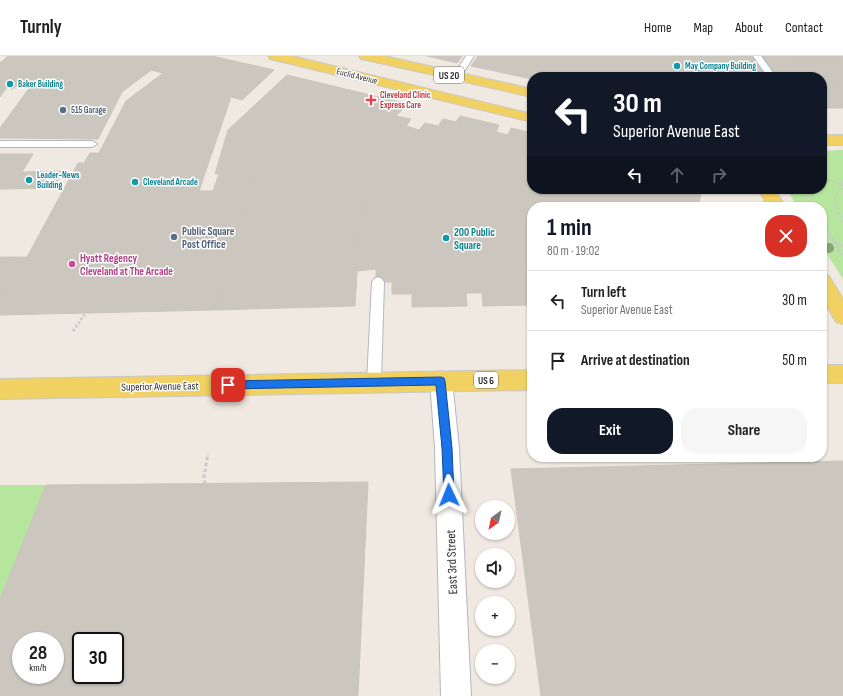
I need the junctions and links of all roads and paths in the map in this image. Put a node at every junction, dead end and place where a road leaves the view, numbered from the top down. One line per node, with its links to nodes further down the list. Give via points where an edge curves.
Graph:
1 (275, 56): 8 (main road, Euclid Avenue / US 20)
2 (366, 56): 6 (main road, Euclid Avenue / US 20)
3 (470, 56): 6 (lane)
4 (757, 56): 5 (lane)
5 (768, 72)
6 (456, 76): 7 (main road, Euclid Avenue / US 20)
7 (527, 92)
8 (527, 117)
9 (827, 140): 10 (main road)
10 (843, 140)
11 (0, 144): 12 (lane)
12 (92, 144)
13 (827, 178): 14 (path)
14 (842, 184): 15 (path); 16 (path, via 836,191 834,200)
15 (843, 193)
16 (843, 222)
17 (827, 231): 18 (path)
18 (833, 240): 19 (path); 20 (path)
19 (843, 246)
20 (843, 256)
21 (378, 282): 30 (lane)
22 (827, 289): 24 (main road)
23 (86, 313): 25 (path)
24 (843, 316)
25 (73, 330)
26 (827, 374): 27 (main road)
27 (843, 374)
28 (527, 380): 29 (main road, US 6)
29 (441, 381): 30 (main road, Superior Avenue East / US 6); 34 (street, East 3rd Street, via 447,448)
30 (374, 382): 31 (main road, Superior Avenue East / US 6)
31 (0, 389)
32 (208, 454): 33 (path)
33 (205, 484)
34 (456, 696)

